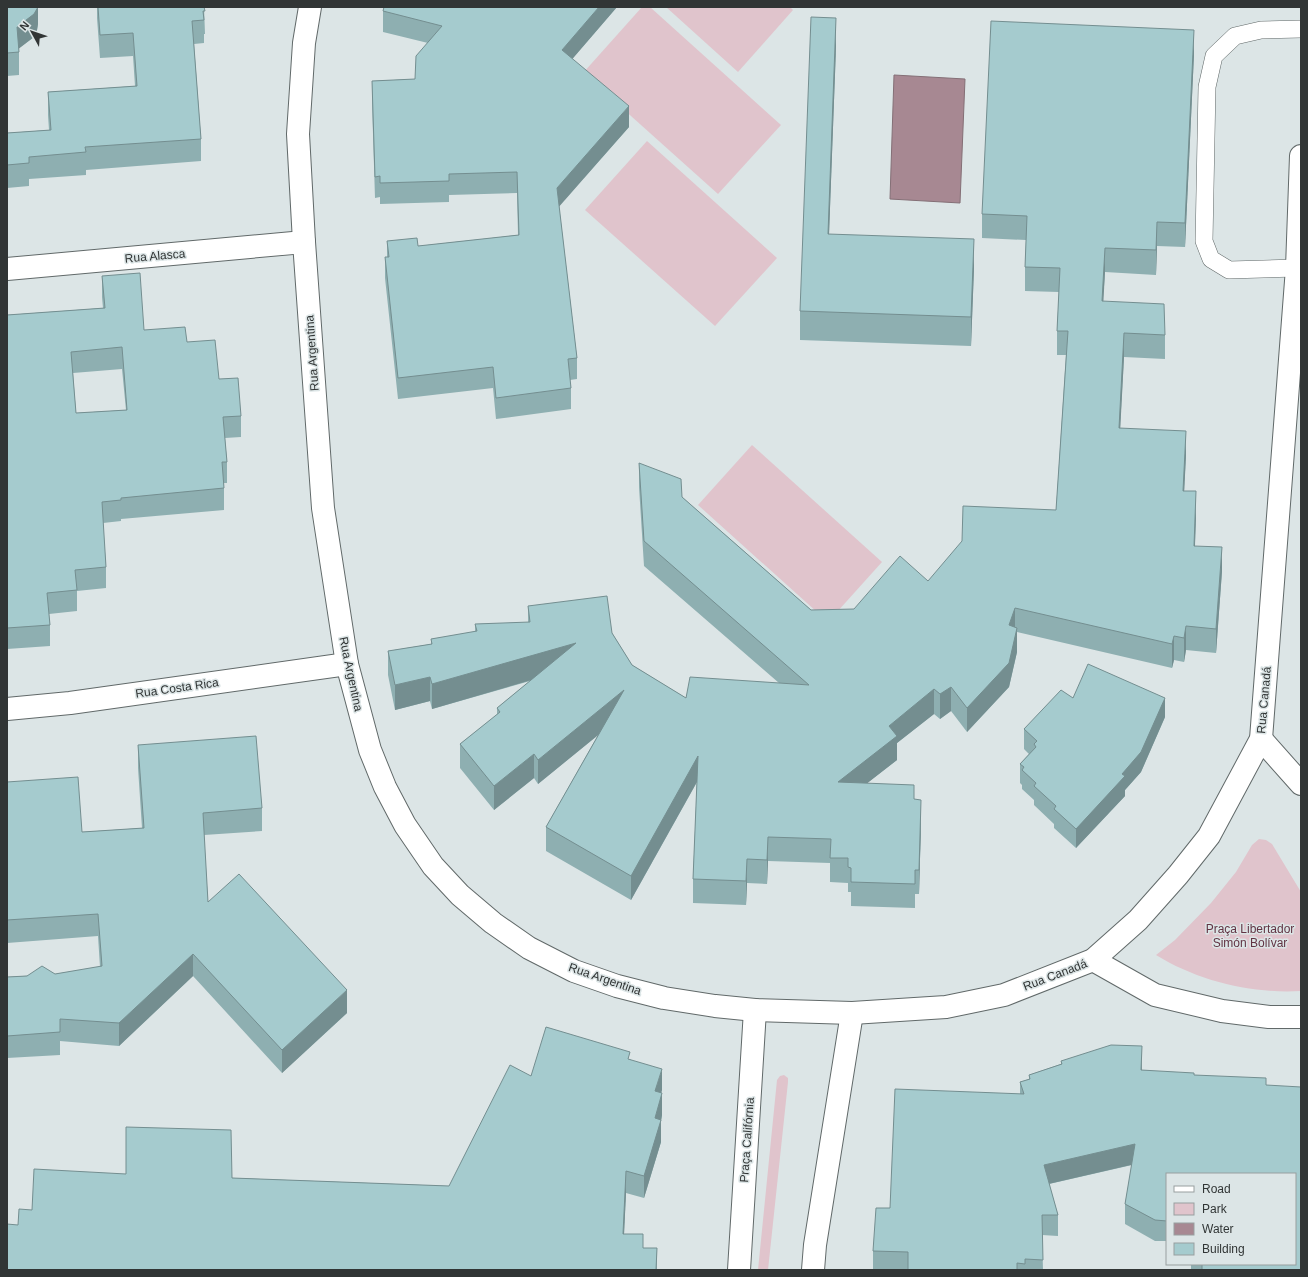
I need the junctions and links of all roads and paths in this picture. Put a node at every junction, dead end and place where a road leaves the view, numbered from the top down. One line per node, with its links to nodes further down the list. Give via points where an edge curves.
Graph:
1 (310, 7): 4 (street, Rua Argentina, via 304,43 298,134)
2 (1301, 29): 5 (lane, via 1261,30 1235,36 1214,56 1207,87 1204,240 1211,259 1230,270)
3 (1301, 156): 5 (street, Rua Canadá)
4 (304, 242): 6 (street, Rua Alasca); 7 (street, Rua Argentina, via 323,508)
5 (1299, 268): 9 (street, Rua Canadá)
6 (7, 269)
7 (347, 664): 8 (street, Rua Costa Rica, via 70,703); 12 (street, Rua Argentina, via 370,750 385,787 405,825 433,866 460,895 493,923 529,948 574,970 617,986 664,998)
8 (7, 709)
9 (1261, 739): 10 (street); 11 (street, Rua Canadá, via 1204,842 1138,920)
10 (1301, 784)
11 (1093, 960): 13 (street, Rua Canadá, via 1004,995 946,1007); 14 (street, via 1155,995 1222,1011 1270,1017)
12 (755, 1010): 13 (street, Rua Argentina); 15 (street, Praça Califórnia)
13 (852, 1013): 16 (street)
14 (1301, 1017)
15 (739, 1270)
16 (813, 1270)

